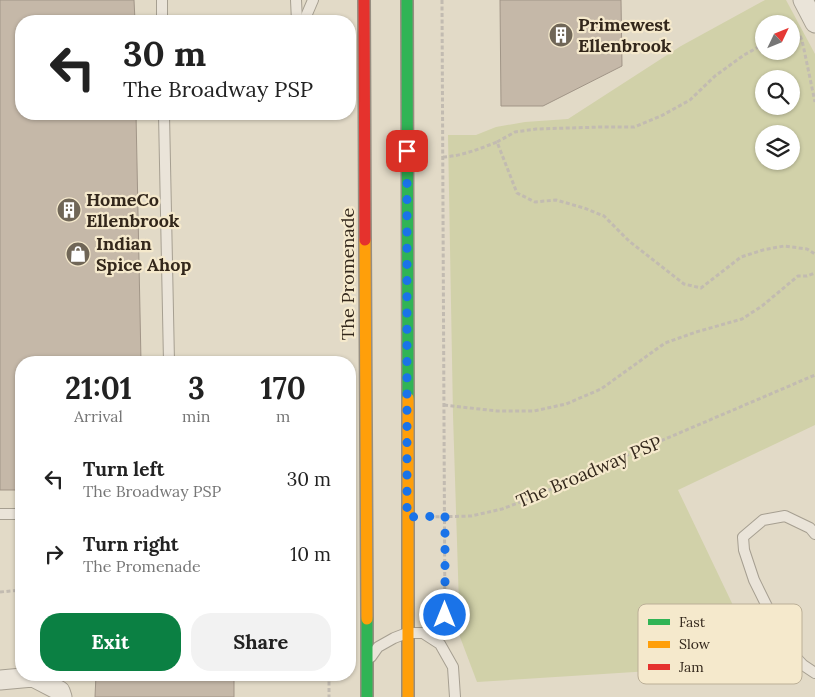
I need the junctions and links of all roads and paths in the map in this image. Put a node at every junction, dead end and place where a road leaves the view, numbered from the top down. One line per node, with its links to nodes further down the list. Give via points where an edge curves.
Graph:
1 (162, 0): 8 (lane)
2 (296, 0): 9 (lane)
3 (313, 0): 10 (lane)
4 (364, 0): 33 (main road, The Promenade)
5 (407, 0): 26 (main road)
6 (442, 0): 17 (path)
7 (802, 0): 11 (street)
8 (162, 15)
9 (297, 15)
10 (307, 15)
11 (815, 23)
12 (800, 36): 14 (path)
13 (755, 49): 16 (path, via 715,76 690,100 634,127 515,132)
14 (815, 102)
15 (164, 120): 20 (lane)
16 (497, 142): 17 (path); 18 (path, via 517,193 535,202 556,200 604,216 629,241 684,284 702,288 741,257 763,250 784,246 807,249)
17 (442, 157): 22 (path)
18 (815, 254)
19 (815, 273): 22 (path, via 798,276 742,319 665,343 601,389 566,404 534,411)
20 (169, 356)
21 (815, 375): 25 (path, The Broadway PSP, via 531,498 471,516)
22 (444, 405): 25 (path)
23 (0, 514): 24 (lane)
24 (15, 514)
25 (445, 516): 26 (path, The Broadway PSP); 32 (path)
26 (407, 517): 31 (main road)
27 (815, 534): 30 (lane, via 810,528 785,516 763,520 743,537 754,580)
28 (15, 591): 29 (path)
29 (0, 592)
30 (766, 604)
31 (407, 633): 32 (lane, via 423,633 440,644); 33 (lane, via 378,648); 43 (main road)
32 (445, 654): 44 (lane, via 453,667)
33 (367, 661): 42 (main road, The Promenade)
34 (802, 664): 35 (lane)
35 (815, 673)
36 (15, 679): 37 (street)
37 (0, 680)
38 (40, 681): 40 (street)
39 (329, 681): 41 (path)
40 (61, 694)
41 (329, 697)
42 (367, 697)
43 (408, 697)
44 (455, 697)

